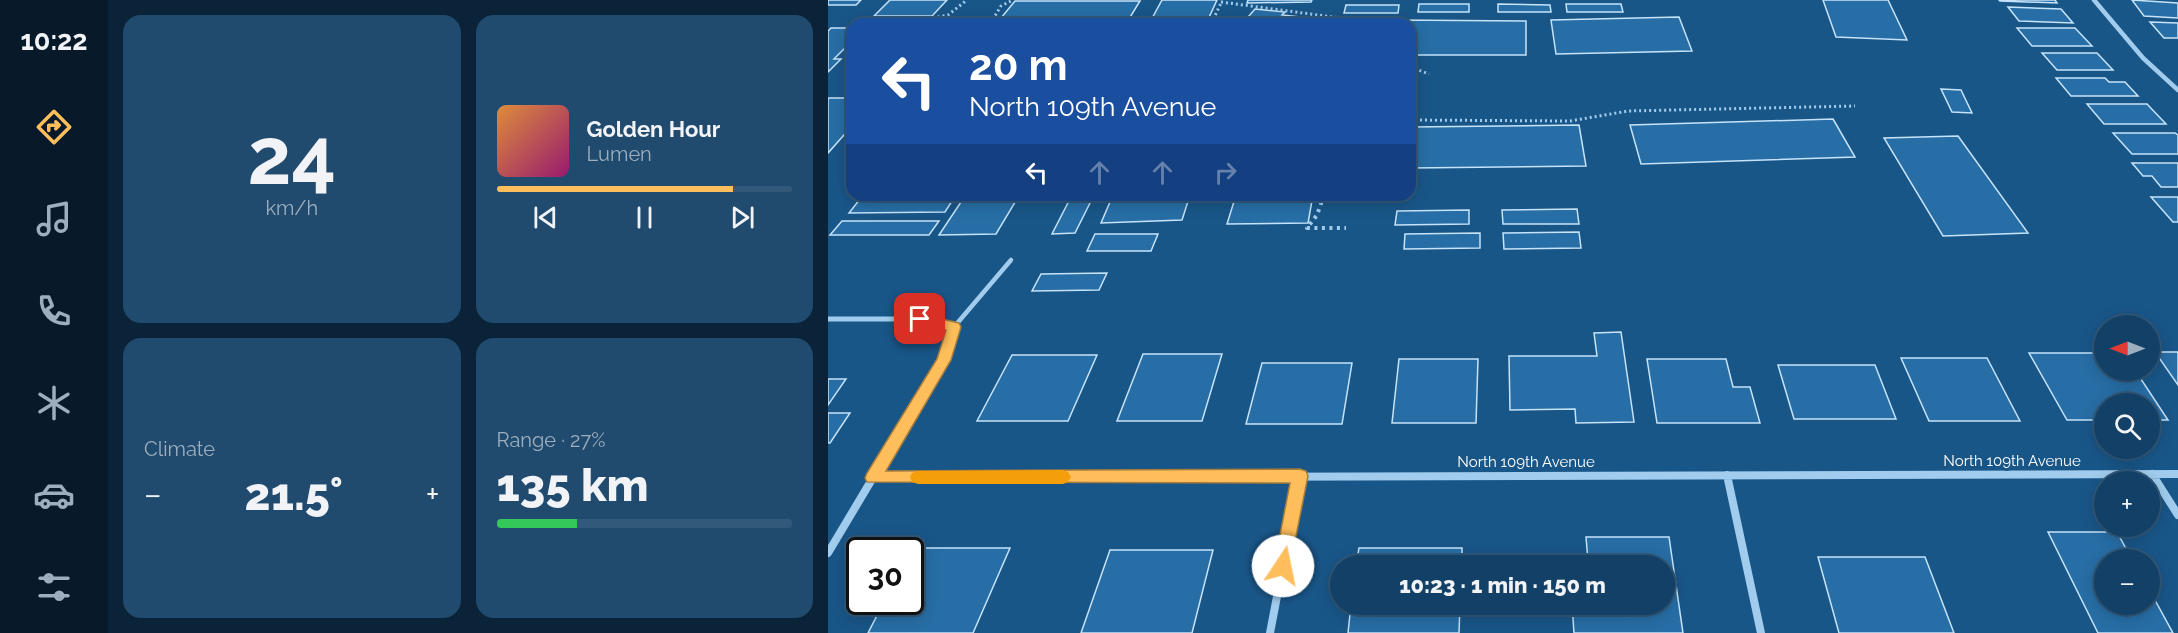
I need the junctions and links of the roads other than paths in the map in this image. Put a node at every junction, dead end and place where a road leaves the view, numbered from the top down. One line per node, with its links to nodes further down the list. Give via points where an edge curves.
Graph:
1 (2094, 0): 2 (street, via 2143,58)
2 (2178, 90)
3 (1011, 260): 5 (lane, via 992,277 973,309)
4 (828, 319): 5 (street, via 920,319)
5 (954, 327): 11 (street, via 944,360)
6 (2094, 474): 9 (street, North 109th Avenue)
7 (2160, 474): 8 (street, North 109th Avenue)
8 (2178, 474)
9 (1726, 475): 10 (street, North 109th Avenue); 16 (street)
10 (1300, 476): 11 (street, North 109th Avenue); 15 (street)
11 (873, 478): 14 (street)
12 (2160, 487): 13 (street)
13 (2178, 515)
14 (828, 553)
15 (1270, 633)
16 (1761, 633)

